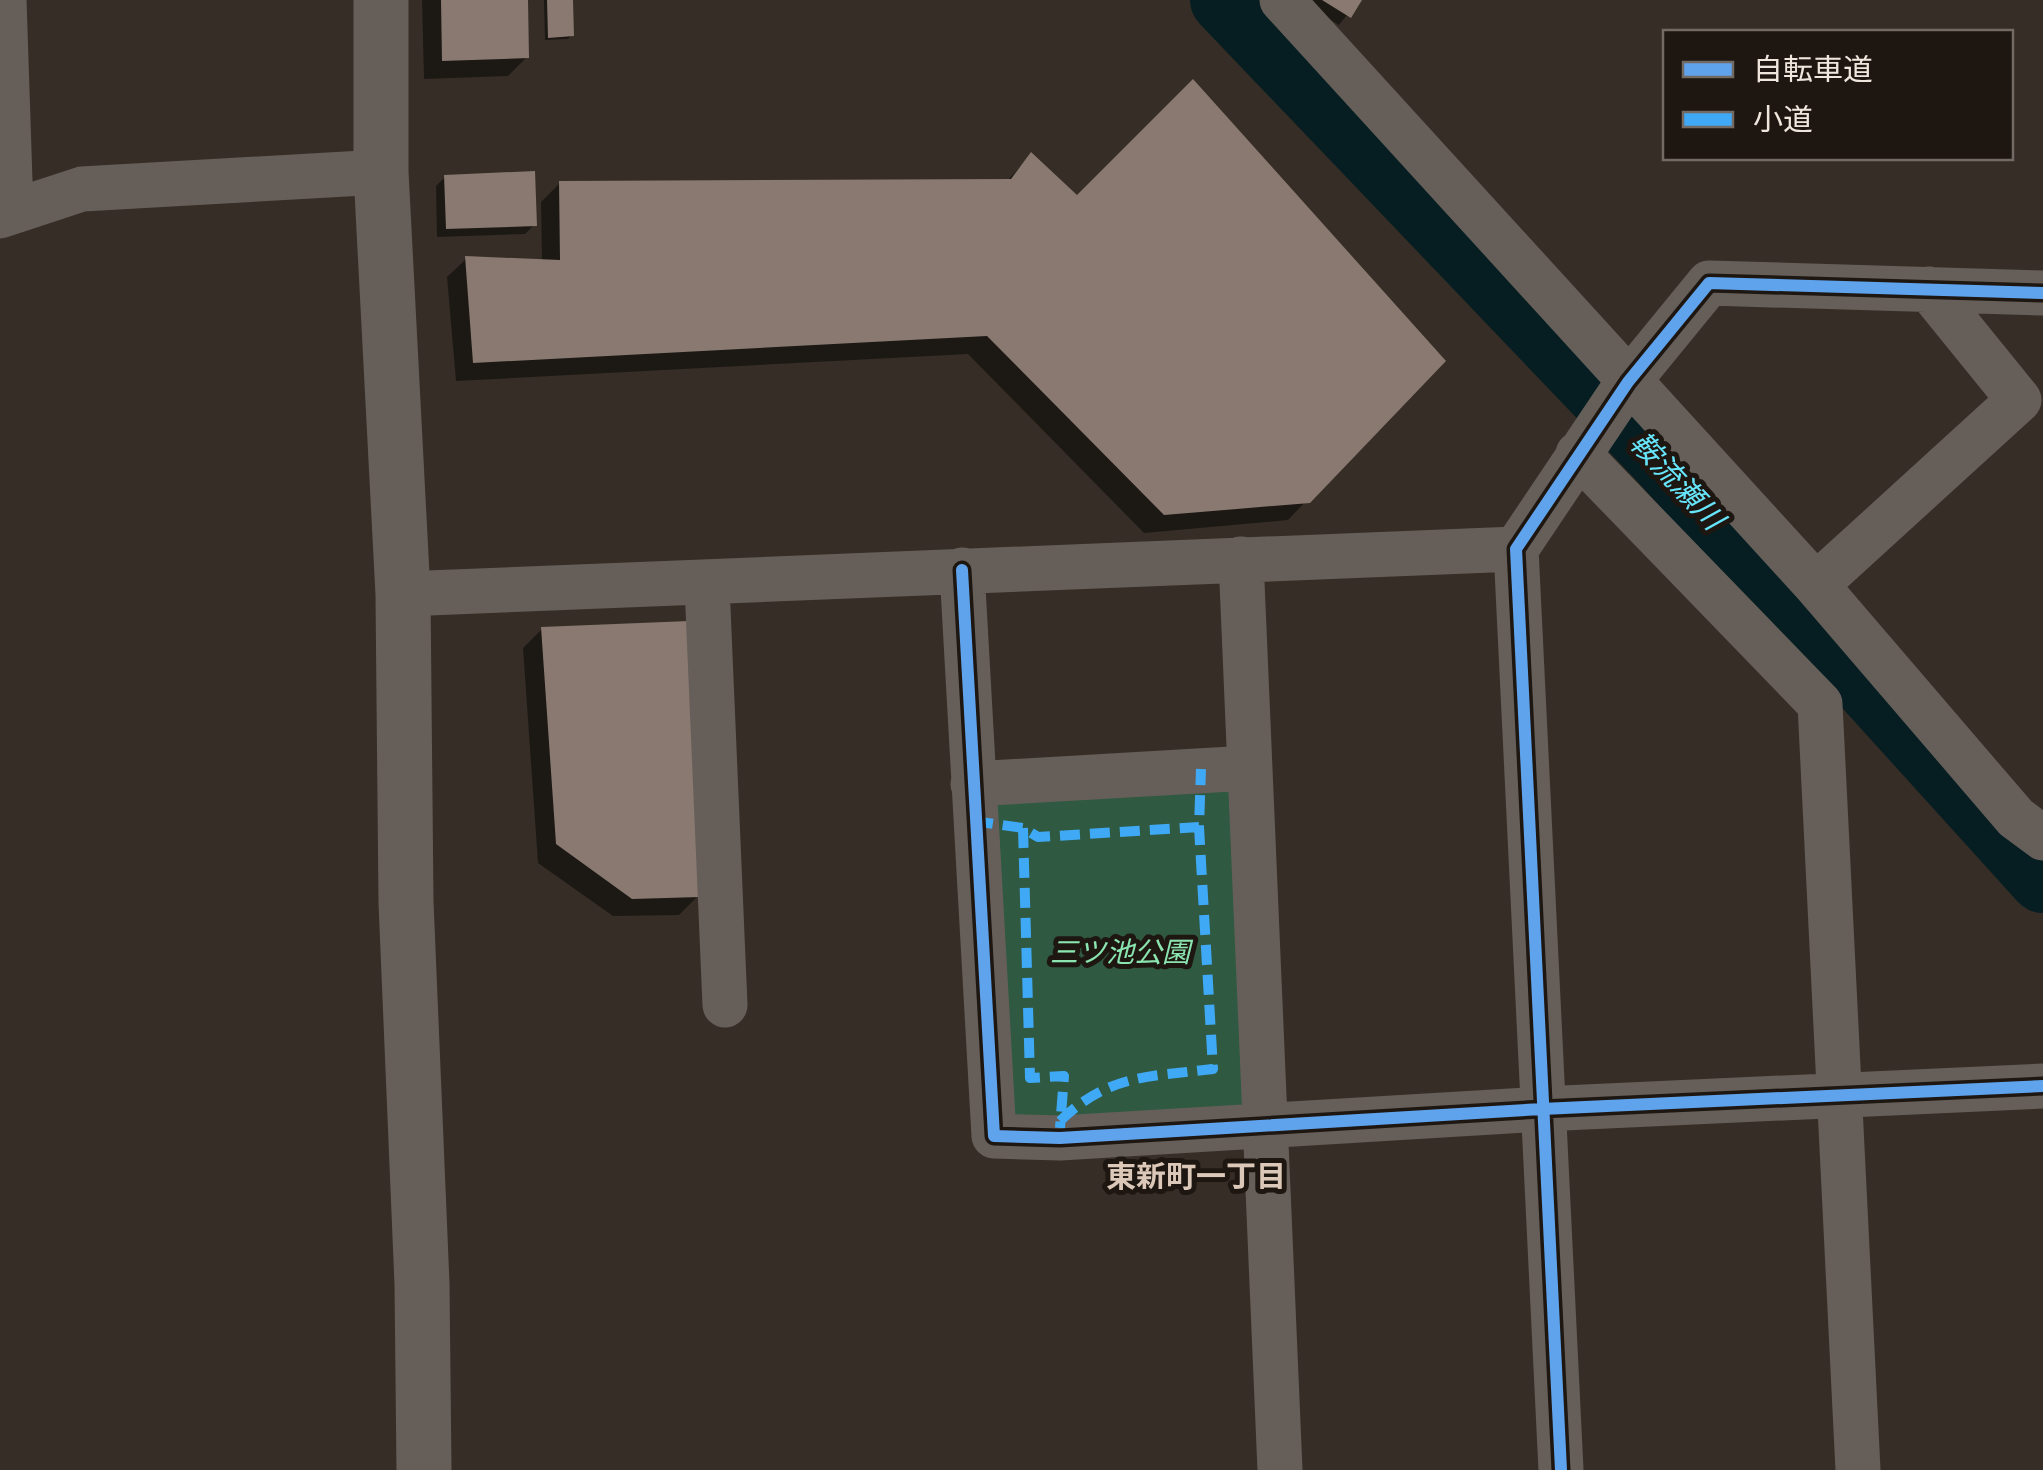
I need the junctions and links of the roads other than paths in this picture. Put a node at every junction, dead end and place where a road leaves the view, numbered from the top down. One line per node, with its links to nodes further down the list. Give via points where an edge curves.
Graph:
1 (4, 0): 5 (street)
2 (380, 0): 4 (street)
3 (1282, 0): 8 (street)
4 (380, 172): 5 (street, via 82,190); 15 (street)
5 (5, 214)
6 (1929, 290): 7 (street); 8 (street, via 1710,283); 14 (street, via 2019,400)
7 (2043, 293)
8 (1625, 386): 9 (street); 14 (street)
9 (1582, 447): 10 (street); 21 (street, via 1820,704)
10 (1516, 549): 11 (street); 22 (street)
11 (1241, 559): 12 (street); 16 (street)
12 (962, 570): 13 (street); 17 (street)
13 (707, 585): 15 (street); 19 (street)
14 (1816, 586): 18 (street, via 2016,818)
15 (404, 594): 24 (street, via 406,902)
16 (1249, 768): 17 (street); 23 (street)
17 (973, 784): 23 (street, via 994,1136)
18 (2043, 838)
19 (725, 1006)
20 (2043, 1086): 21 (street)
21 (1839, 1094): 22 (street); 27 (street)
22 (1542, 1108): 23 (street); 26 (street)
23 (1266, 1125): 25 (street)
24 (424, 1470)
25 (1280, 1470)
26 (1560, 1470)
27 (1858, 1470)

